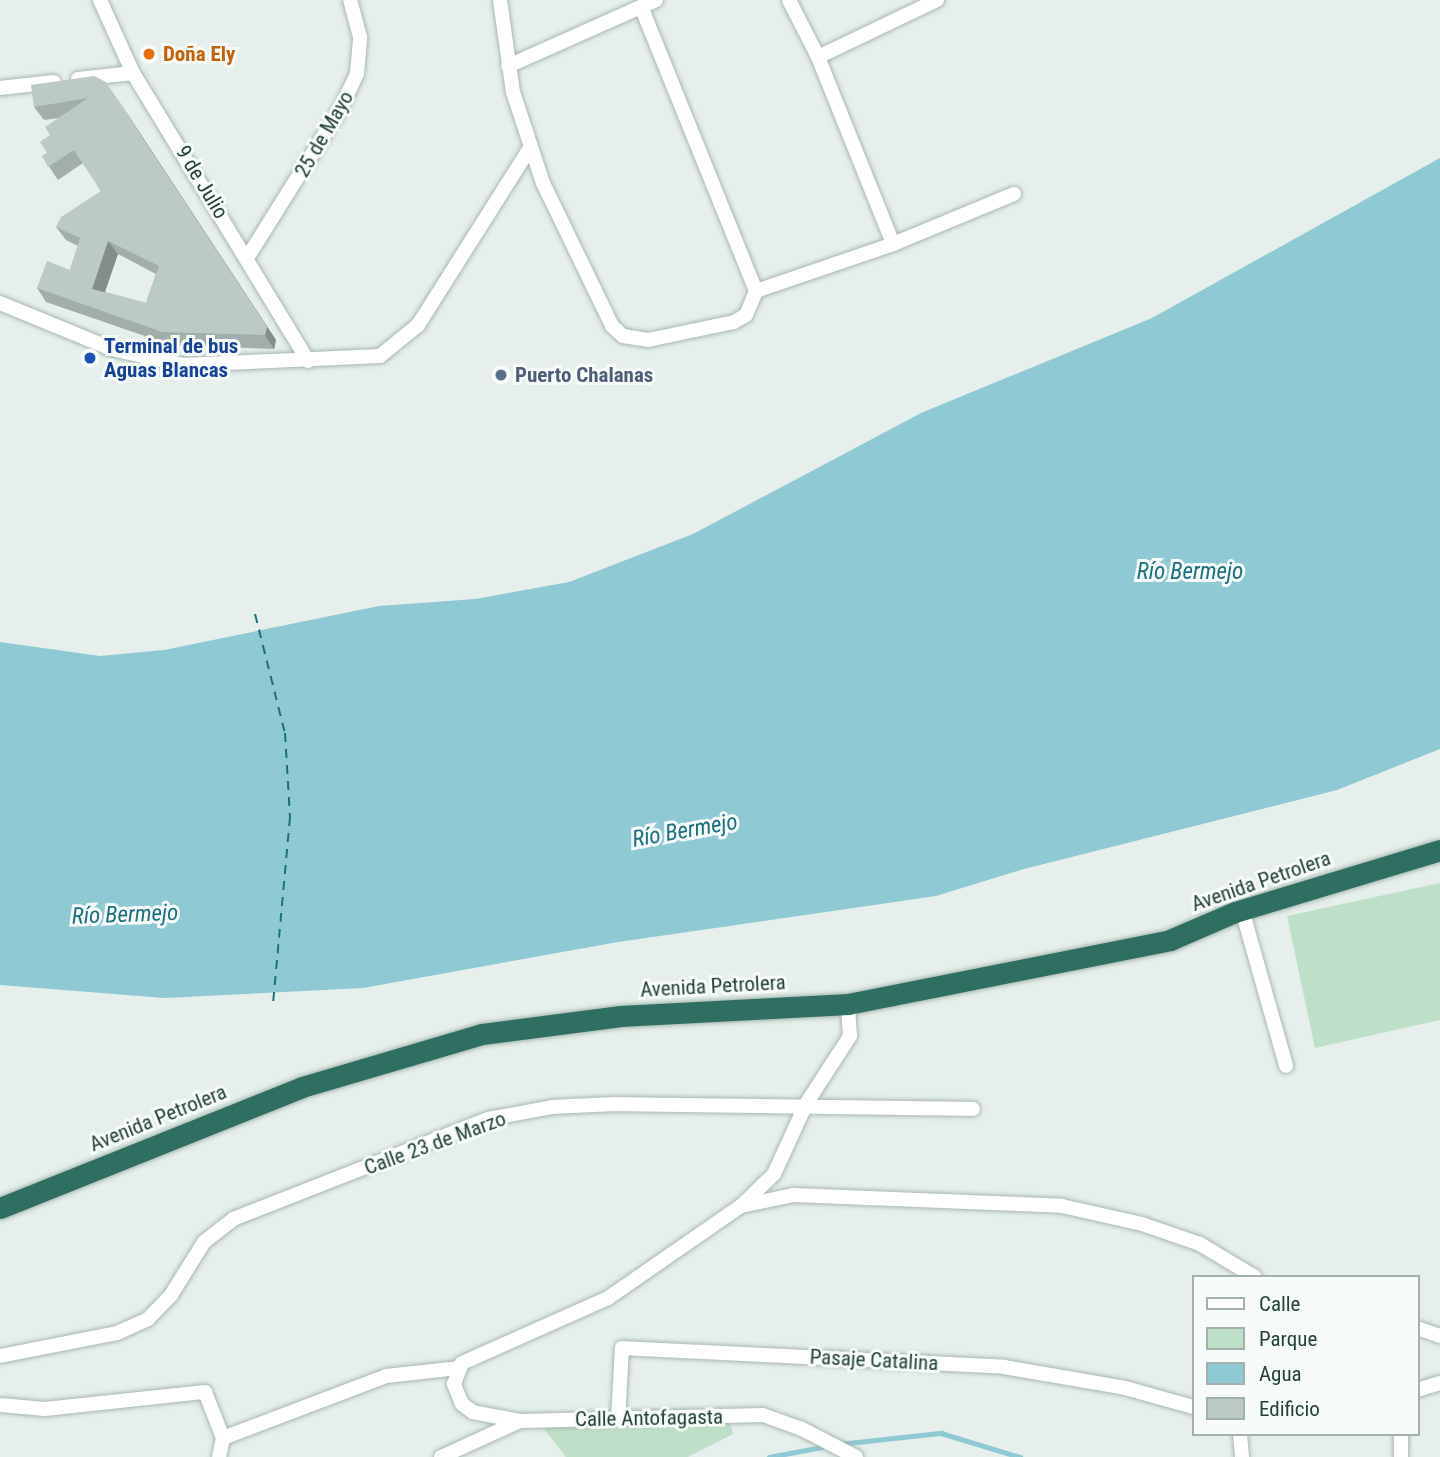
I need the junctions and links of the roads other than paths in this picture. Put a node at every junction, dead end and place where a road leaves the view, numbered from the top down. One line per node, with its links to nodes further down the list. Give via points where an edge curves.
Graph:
1 (100, 0): 10 (street, 9 de Julio)
2 (349, 0): 15 (street, 25 de Mayo, via 360,37 358,74)
3 (500, 0): 9 (street)
4 (656, 0): 7 (street)
5 (789, 0): 8 (street)
6 (937, 0): 8 (street)
7 (641, 7): 9 (street); 16 (street)
8 (818, 57): 14 (street)
9 (508, 66): 12 (street)
10 (133, 73): 11 (street); 15 (street, 9 de Julio)
11 (0, 88)
12 (530, 148): 16 (street, via 601,309 623,336 663,338 734,322 746,315); 18 (street, via 441,291 406,338 380,356)
13 (1014, 194): 14 (street)
14 (893, 244): 16 (street)
15 (247, 258): 18 (street, 9 de Julio)
16 (756, 291)
17 (0, 303): 18 (street, via 112,349 183,365)
18 (308, 362)
19 (1440, 850): 20 (highway, Avenida Petrolera)
20 (1242, 910): 21 (highway, Avenida Petrolera, via 1170,940); 22 (street)
21 (848, 1004): 23 (street, via 850,1036); 26 (highway, Avenida Petrolera, via 621,1016 482,1034 302,1087)
22 (1286, 1066)
23 (806, 1104): 24 (street, Calle 23 de Marzo); 25 (street, via 774,1174); 30 (street, Calle 23 de Marzo, via 615,1104 552,1107 488,1119 233,1219 204,1242 171,1294 138,1324 117,1333)
24 (974, 1109)
25 (741, 1206): 27 (street, via 793,1195 1062,1206 1143,1224 1200,1244); 31 (street, via 608,1298 561,1322 471,1355)
26 (0, 1208)
27 (1252, 1275)
28 (1419, 1329): 29 (street)
29 (1440, 1336)
30 (0, 1356)
31 (458, 1368): 37 (street, via 455,1391 467,1409); 40 (street, via 386,1376)
32 (1440, 1383): 33 (street)
33 (1419, 1389)
34 (0, 1405): 40 (street, via 45,1409 205,1392)
35 (1192, 1407): 36 (street, Pasaje Catalina, via 1125,1388 1004,1367 622,1348)
36 (618, 1419): 37 (street, Calle Antofagasta); 43 (street, Calle Antofagasta, via 763,1415)
37 (520, 1421): 42 (street, Calle Antofagasta)
38 (1240, 1436): 44 (street)
39 (1401, 1436): 45 (street)
40 (223, 1438): 41 (street)
41 (219, 1457)
42 (442, 1457)
43 (856, 1457)
44 (1242, 1457)
45 (1401, 1457)

